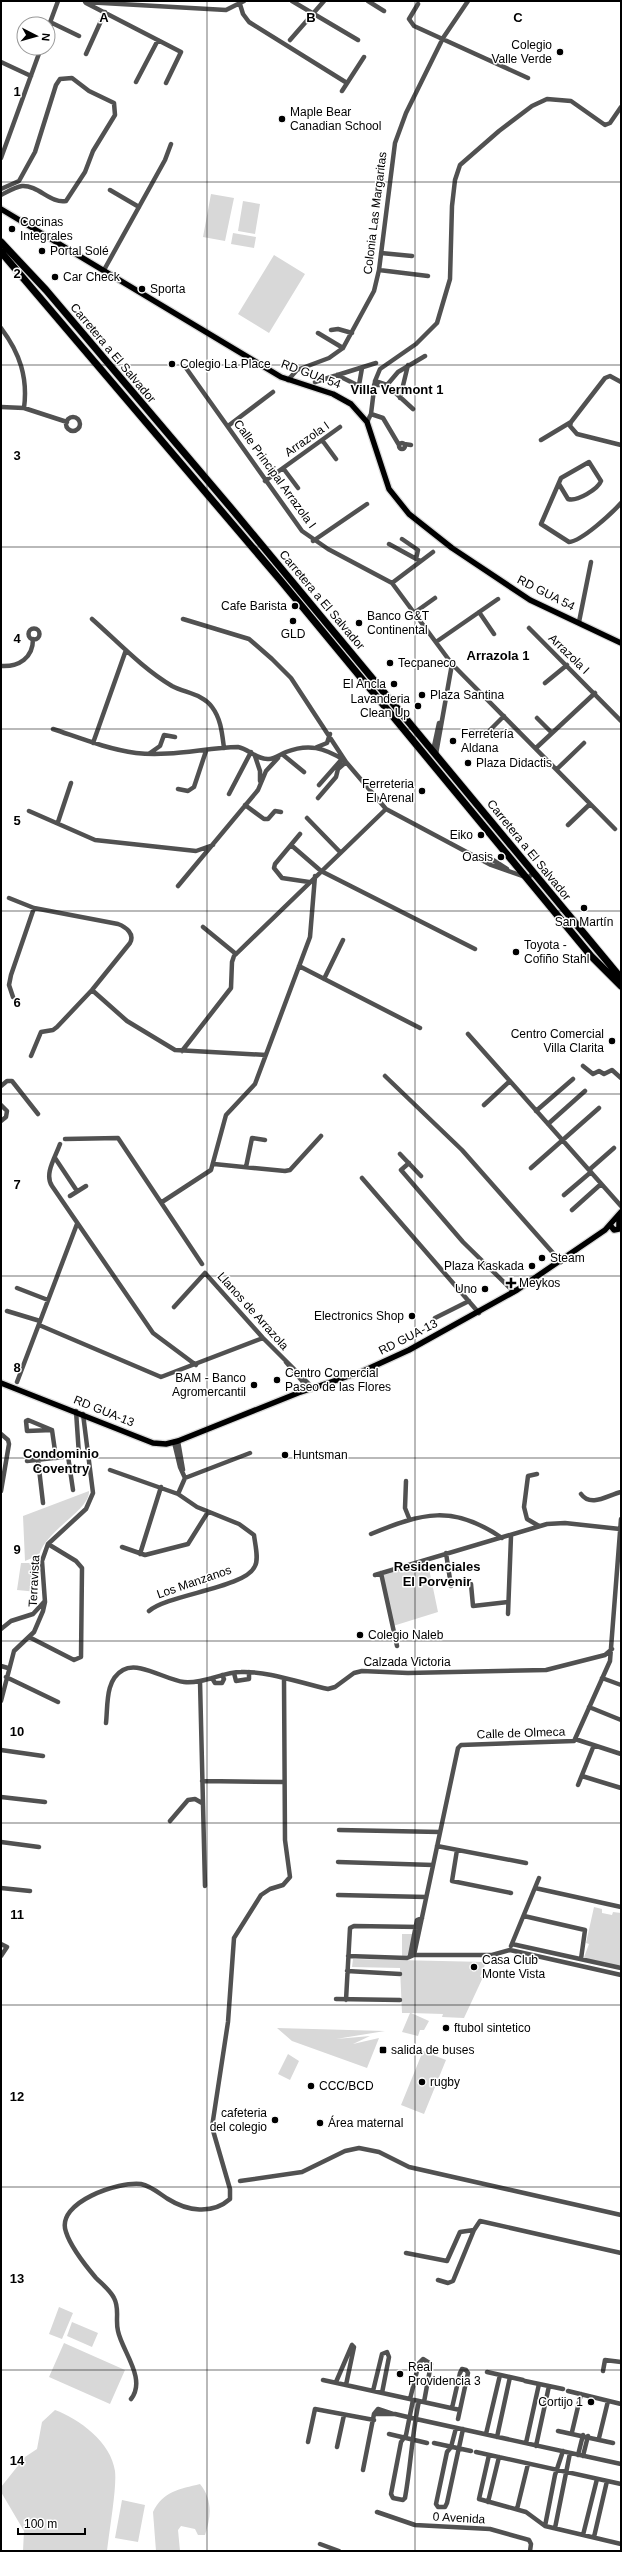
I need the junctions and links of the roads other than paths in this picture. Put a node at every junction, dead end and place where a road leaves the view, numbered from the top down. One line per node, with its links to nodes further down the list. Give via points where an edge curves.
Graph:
1 (58, 1): 16 (street)
2 (176, 1): 12 (street)
3 (292, 1): 15 (street)
4 (324, 1): 15 (street)
5 (368, 1): 13 (street)
6 (468, 1): 19 (street, Colonia Las Margaritas)
7 (84, 2): 8 (street); 14 (street)
8 (93, 2): 10 (street)
9 (241, 2): 12 (street, via 226,10); 31 (street, via 243,14 249,22)
10 (128, 3): 12 (street)
11 (418, 4): 19 (street, via 409,22)
12 (176, 7)
13 (384, 11)
14 (105, 12): 20 (street); 23 (street)
15 (313, 14): 21 (street); 22 (street)
16 (52, 16)
17 (56, 25): 18 (street)
18 (79, 36)
19 (443, 38): 28 (street); 46 (street, Colonia Las Margaritas, via 406,113 395,143)
20 (158, 40): 29 (street); 30 (street, via 181,52)
21 (290, 40)
22 (358, 40)
23 (86, 54)
24 (38, 56): 27 (street)
25 (364, 57): 31 (street)
26 (1, 62): 27 (street)
27 (31, 76): 35 (street)
28 (528, 78)
29 (136, 82)
30 (166, 83)
31 (347, 83): 32 (street)
32 (342, 91)
33 (621, 107): 70 (street, via 610,123 605,125 571,101 555,98 539,101 460,165 455,180 452,206 450,279 437,323 416,344 380,369)
34 (171, 144): 41 (street)
35 (1, 158)
36 (19, 181): 37 (street); 37 (street, via 41,136 56,85 60,80 72,78 89,91 114,103 115,115 93,151 86,172 66,201 58,202 39,191); 38 (street)
37 (21, 186): 40 (street)
38 (1, 189)
39 (110, 190): 41 (street)
40 (1, 195)
41 (140, 207): 50 (street)
42 (1, 209): 50 (main road, RD GUA 54)
43 (1, 236): 52 (highway)
44 (1, 242): 52 (highway, Carretera a El Salvador)
45 (1, 252): 49 (highway, Carretera a El Salvador)
46 (380, 253): 47 (street); 51 (street, Colonia Las Margaritas)
47 (412, 256)
48 (1, 257): 49 (highway)
49 (11, 262): 157 (highway, Carretera a El Salvador)
50 (104, 270): 65 (main road, RD GUA 54)
51 (379, 270): 53 (street); 57 (street, Colonia Las Margaritas, via 374,291)
52 (31, 274): 134 (highway, Carretera a El Salvador)
53 (428, 276)
54 (1, 328): 74 (street, via 12,344 23,369 26,394)
55 (331, 330): 57 (street)
56 (318, 333): 58 (street)
57 (352, 333): 58 (street, Colonia Las Margaritas)
58 (343, 348): 65 (street, Colonia Las Margaritas, via 329,358 297,370)
59 (425, 356): 61 (street)
60 (376, 363): 63 (street)
61 (408, 365): 69 (street); 72 (street)
62 (186, 368): 80 (street, Calle Principal Arrazola I)
63 (362, 368): 64 (street); 68 (street)
64 (337, 375): 66 (street); 68 (street)
65 (288, 380): 78 (main road, RD GUA 54, via 342,397 358,409)
66 (315, 382)
67 (621, 382): 79 (street, via 607,376)
68 (359, 385): 70 (street)
69 (387, 385): 70 (street); 72 (street)
70 (374, 387): 76 (street)
71 (273, 392): 80 (street)
72 (400, 398): 75 (street)
73 (1, 406): 74 (street)
74 (24, 408): 77 (street)
75 (413, 409)
76 (371, 414): 78 (street); 84 (street, via 383,418 402,444)
77 (67, 422)
78 (367, 422): 107 (main road, RD GUA 54, via 389,489 409,514 501,581 541,606)
79 (571, 422): 83 (street); 85 (street, via 572,430 577,434)
80 (228, 426): 89 (street, Calle Principal Arrazola I)
81 (340, 427): 82 (street, Arrazola I)
82 (322, 440): 87 (street); 88 (street, Arrazola I)
83 (541, 440)
84 (412, 445)
85 (621, 445): 86 (street)
86 (621, 450)
87 (336, 459)
88 (283, 468): 89 (street, Arrazola I); 91 (street)
89 (265, 481): 95 (street, Calle Principal Arrazola I, via 302,531)
90 (559, 484): 90 (street, via 564,475 587,462 593,465 601,481 576,500 568,499); 92 (street, via 541,524 569,542 594,527)
91 (298, 488)
92 (621, 503)
93 (366, 504): 95 (street)
94 (402, 539): 98 (street, via 418,550)
95 (313, 541): 100 (street, Calle Principal Arrazola I)
96 (389, 544): 98 (street)
97 (433, 552): 98 (street)
98 (418, 560): 100 (street)
99 (591, 562): 107 (street)
100 (392, 583): 104 (street, Calle Principal Arrazola I)
101 (435, 598): 104 (street)
102 (498, 598): 103 (street)
103 (479, 612): 109 (street); 111 (street)
104 (414, 613): 111 (street, Calle Principal Arrazola I)
105 (92, 619): 113 (street)
106 (183, 619): 125 (street, via 249,639 291,678)
107 (579, 622): 112 (main road, RD GUA 54)
108 (529, 628): 115 (street, Arrazola I)
109 (494, 634)
110 (33, 639): 116 (street, via 30,655 18,664)
111 (436, 642): 114 (street, Calle Principal Arrazola I)
112 (621, 643)
113 (126, 650): 127 (street); 130 (street, via 172,686 211,705 219,718)
114 (452, 664): 119 (street, Calle Principal Arrazola I); 134 (street)
115 (567, 665): 117 (street); 118 (street, Arrazola I)
116 (1, 666)
117 (545, 682)
118 (595, 693): 121 (street, Arrazola I); 124 (street)
119 (504, 716): 123 (street); 131 (street, Calle Principal Arrazola I)
120 (537, 718): 124 (street)
121 (621, 721)
122 (53, 729): 127 (street)
123 (487, 733)
124 (552, 733): 131 (street)
125 (330, 734): 129 (street, via 327,743); 138 (street)
126 (174, 737): 135 (street, via 163,736 160,746)
127 (93, 743): 135 (street)
128 (584, 743): 139 (street)
129 (316, 747): 136 (street, via 305,746); 138 (street)
130 (224, 748): 132 (street); 133 (street, via 238,747)
131 (536, 748): 139 (street, Calle Principal Arrazola I)
132 (206, 751): 135 (street); 144 (street, via 194,787 188,791)
133 (251, 752): 137 (street); 145 (street)
134 (435, 752): 161 (highway, Carretera a El Salvador)
135 (150, 754)
136 (282, 754): 137 (street, via 270,759); 140 (street); 141 (street, via 266,770)
137 (255, 756): 141 (street, via 260,771)
138 (344, 760): 143 (street); 146 (street, via 336,777); 149 (street)
139 (557, 768): 147 (street, Calle Principal Arrazola I)
140 (304, 772)
141 (260, 782): 148 (street, via 258,790)
142 (71, 783): 153 (street)
143 (319, 785)
144 (178, 789)
145 (229, 794)
146 (318, 798)
147 (590, 804): 154 (street); 155 (street, Calle Principal Arrazola I)
148 (245, 805): 151 (street, via 264,820 275,811); 158 (street)
149 (386, 809): 160 (street); 164 (street, via 483,860 493,860 510,871)
150 (29, 811): 153 (street)
151 (281, 812)
152 (307, 818): 160 (street)
153 (58, 822): 158 (street, via 90,839 108,842 196,851)
154 (568, 825)
155 (615, 829)
156 (300, 834): 159 (street)
157 (492, 835): 161 (highway, via 523,869 526,870); 164 (highway, Carretera a El Salvador)
158 (213, 845): 166 (street)
159 (291, 845): 162 (street); 165 (street, via 275,864 275,871 286,880)
160 (340, 852): 162 (street)
161 (527, 866): 164 (highway, Carretera a El Salvador)
162 (321, 872): 163 (street); 174 (street)
163 (315, 876): 165 (street); 178 (street, via 310,937)
164 (531, 876): 167 (highway, Carretera a El Salvador); 170 (highway, Carretera a El Salvador)
165 (309, 882): 176 (street)
166 (178, 886)
167 (534, 886): 170 (highway, via 541,885 572,924); 172 (highway, Carretera a El Salvador)
168 (9, 898): 169 (street)
169 (34, 908): 183 (street, via 118,924 128,930 131,942); 185 (street, via 10,975 9,985)
170 (576, 925): 172 (highway); 175 (highway, Carretera a El Salvador)
171 (203, 927): 176 (street)
172 (578, 939): 177 (highway, Carretera a El Salvador)
173 (343, 940): 181 (street)
174 (475, 949)
175 (598, 951): 179 (highway); 180 (highway, Carretera a El Salvador)
176 (236, 954): 188 (street, via 232,962 231,988)
177 (591, 956): 182 (highway, Carretera a El Salvador); 184 (highway)
178 (299, 966): 181 (street); 189 (street)
179 (621, 972)
180 (621, 978)
181 (324, 979): 186 (street)
182 (621, 986)
183 (92, 990): 188 (street, via 127,1021 166,1046); 190 (street, via 57,1027 41,1032)
184 (621, 993)
185 (13, 997)
186 (420, 1028)
187 (468, 1034): 195 (street)
188 (182, 1051): 189 (street)
189 (266, 1055): 214 (street, via 255,1084 226,1115)
190 (31, 1056)
191 (583, 1066): 193 (street, via 593,1074 599,1071 604,1074 611,1069)
192 (385, 1076): 232 (street, via 462,1150)
193 (621, 1078)
194 (572, 1079): 201 (street)
195 (510, 1081): 199 (street); 201 (street)
196 (1, 1086): 202 (street, via 7,1080 12,1081)
197 (585, 1092): 204 (street)
198 (1, 1105): 203 (street, via 7,1111 6,1117)
199 (484, 1105)
200 (599, 1108): 208 (street)
201 (536, 1111): 204 (street)
202 (38, 1114)
203 (1, 1121)
204 (548, 1124): 208 (street)
205 (321, 1136): 215 (street, via 290,1170)
206 (65, 1139): 225 (street, via 118,1138)
207 (265, 1140): 215 (street, via 252,1138)
208 (562, 1140): 216 (street); 217 (street)
209 (60, 1144): 212 (street)
210 (614, 1148): 217 (street)
211 (400, 1154): 213 (street)
212 (55, 1158): 222 (street); 230 (street, via 48,1180)
213 (409, 1163): 218 (street); 235 (street, via 401,1170 463,1242)
214 (214, 1164): 215 (street); 225 (street, via 209,1173)
215 (246, 1167)
216 (531, 1168)
217 (590, 1171): 220 (street); 223 (street)
218 (420, 1176)
219 (362, 1178): 237 (street)
220 (601, 1184): 226 (street); 227 (street)
221 (86, 1186): 222 (street)
222 (77, 1191): 224 (street)
223 (564, 1195)
224 (70, 1196)
225 (162, 1202): 233 (street)
226 (621, 1206)
227 (572, 1210)
228 (621, 1212): 231 (main road, RD GUA-13)
229 (620, 1219): 231 (main road); 231 (main road)
230 (77, 1224): 236 (street); 244 (street, via 154,1333)
231 (616, 1229): 232 (main road, RD GUA-13, via 605,1230)
232 (560, 1262): 235 (main road, RD GUA-13)
233 (202, 1264)
234 (17, 1288): 236 (street)
235 (514, 1292): 240 (main road, RD GUA-13)
236 (48, 1300): 242 (street)
237 (469, 1301): 240 (street); 241 (street)
238 (174, 1307): 243 (street, Llanos de Arrazola, via 205,1273)
239 (7, 1311): 242 (street)
240 (479, 1313): 247 (main road, RD GUA-13, via 372,1368)
241 (435, 1318)
242 (40, 1323): 244 (street, via 157,1376 167,1377); 245 (street)
243 (263, 1338): 244 (street); 247 (street, Llanos de Arrazola)
244 (196, 1365)
245 (17, 1382)
246 (1, 1383): 248 (main road, RD GUA-13)
247 (311, 1388): 254 (main road, RD GUA-13)
248 (76, 1411): 249 (main road, RD GUA-13); 253 (street)
249 (82, 1414): 251 (street, Terravista); 254 (main road, RD GUA-13, via 153,1442)
250 (52, 1430): 250 (street, via 28,1420 26,1421 26,1430 29,1432); 260 (street)
251 (85, 1433): 253 (street); 257 (street, Terravista)
252 (1, 1434): 269 (street, via 9,1444)
253 (78, 1434): 255 (street)
254 (176, 1442): 265 (street)
255 (80, 1445): 257 (street); 258 (street)
256 (250, 1453): 265 (street)
257 (88, 1454): 258 (street); 282 (street, Terravista, via 93,1493 91,1501 86,1509)
258 (79, 1455): 259 (street)
259 (68, 1456): 260 (street); 268 (street)
260 (56, 1458): 261 (street)
261 (38, 1460): 262 (street); 273 (street)
262 (27, 1461)
263 (110, 1470): 267 (street, Los Manzanos)
264 (537, 1474): 277 (street, via 528,1476 524,1508 527,1519)
265 (184, 1476): 271 (street)
266 (406, 1481): 275 (street, via 405,1508)
267 (161, 1487): 271 (street, Los Manzanos); 285 (street)
268 (73, 1490)
269 (1, 1491)
270 (621, 1492): 272 (street, via 594,1501)
271 (178, 1494): 274 (street, Los Manzanos)
272 (581, 1494)
273 (43, 1503)
274 (208, 1512): 285 (street, via 188,1544); 292 (street, Los Manzanos, via 240,1524 254,1535 256,1564 252,1572 206,1591 166,1602)
275 (409, 1518): 279 (street); 281 (street, via 437,1514 473,1521)
276 (621, 1518): 278 (street, Calle de Olmeca)
277 (539, 1526): 278 (street, via 565,1523); 280 (street)
278 (620, 1529): 297 (street, Calle de Olmeca)
279 (371, 1534)
280 (511, 1536): 281 (street); 291 (street)
281 (502, 1538): 284 (street)
282 (48, 1544): 290 (street, Terravista, via 42,1561); 295 (street, via 76,1560 82,1568 81,1657 74,1660)
283 (122, 1547): 285 (street)
284 (446, 1553): 286 (street); 289 (street)
285 (140, 1554)
286 (381, 1573): 287 (street); 296 (street)
287 (375, 1575)
288 (471, 1584): 291 (street, via 473,1606)
289 (451, 1586)
290 (45, 1602): 294 (street, via 33,1614 11,1621); 295 (street, Terravista, via 37,1627)
291 (508, 1602): 293 (street)
292 (149, 1611)
293 (508, 1614)
294 (1, 1629)
295 (29, 1637): 299 (street, Terravista, via 17,1647)
296 (397, 1646)
297 (612, 1649): 305 (street, Calle de Olmeca, via 610,1661); 306 (street, Calzada Victoria, via 605,1655 546,1670 408,1673 362,1671 328,1689)
298 (1, 1666): 299 (street)
299 (8, 1668): 303 (street, Terravista)
300 (250, 1672): 301 (street, Calzada Victoria); 301 (street, via 247,1681 236,1681); 306 (street, Calzada Victoria)
301 (234, 1673): 302 (street, Calzada Victoria)
302 (222, 1675): 304 (street, Calzada Victoria); 304 (street, via 222,1683 215,1684)
303 (6, 1677): 309 (street, Terravista); 310 (street)
304 (212, 1678): 307 (street, Calzada Victoria)
305 (602, 1678): 308 (street); 311 (street, Calle de Olmeca)
306 (284, 1679): 321 (street)
307 (200, 1681): 313 (street, Calzada Victoria, via 170,1679 140,1668 123,1670 112,1681); 320 (street)
308 (621, 1685)
309 (1, 1701)
310 (58, 1702)
311 (591, 1708): 312 (street); 314 (street, Calle de Olmeca)
312 (621, 1720)
313 (106, 1723)
314 (576, 1739): 315 (street); 329 (street, Calle de Olmeca, via 527,1744 461,1745 455,1753)
315 (594, 1745): 317 (street); 319 (street)
316 (1, 1750): 318 (street)
317 (621, 1754)
318 (43, 1756)
319 (582, 1776): 322 (street); 323 (street)
320 (202, 1781): 321 (street); 326 (street)
321 (284, 1782): 382 (street, via 285,1840 290,1877 283,1886 270,1889 261,1895 234,1938 232,1952 228,2022 212,2127 230,2189 230,2199 213,2209 198,2210 175,2202 146,2186 131,2185 87,2198 69,2212 66,2221 66,2232 83,2260 116,2300 118,2333 136,2379 136,2388)
322 (578, 1785)
323 (621, 1788)
324 (1, 1797): 325 (street)
325 (45, 1802)
326 (202, 1803): 327 (street, via 188,1800); 338 (street)
327 (170, 1821)
328 (339, 1830): 329 (street)
329 (440, 1832): 331 (street, Calle de Olmeca)
330 (1, 1842): 332 (street)
331 (437, 1846): 333 (street); 336 (street, Calle de Olmeca)
332 (39, 1847)
333 (458, 1850): 335 (street); 342 (street, via 452,1881)
334 (338, 1862): 336 (street)
335 (526, 1863)
336 (433, 1865): 344 (street, Calle de Olmeca)
337 (539, 1878): 340 (street)
338 (205, 1886)
339 (1, 1888): 341 (street)
340 (535, 1888): 345 (street); 346 (street)
341 (30, 1891)
342 (511, 1893)
343 (338, 1895): 344 (street)
344 (426, 1897): 347 (street, Calle de Olmeca)
345 (621, 1907)
346 (524, 1916): 349 (street); 354 (street, via 585,1930)
347 (417, 1927): 352 (street, via 352,1927 349,1930); 353 (street, Calle de Olmeca)
348 (1, 1944): 351 (street, via 7,1947)
349 (512, 1944): 350 (street); 354 (street)
350 (510, 1950): 353 (street, via 492,1956); 356 (street)
351 (1, 1956)
352 (348, 1956): 353 (street); 355 (street)
353 (412, 1956)
354 (581, 1959): 356 (street)
355 (347, 1972): 357 (street); 359 (street)
356 (621, 1972)
357 (400, 1974)
358 (336, 2000): 359 (street)
359 (346, 2000): 360 (street)
360 (400, 2000)
361 (240, 2181): 362 (street, via 302,2172 345,2151 364,2148 379,2152 409,2167)
362 (621, 2216)
363 (474, 2230): 364 (street, via 460,2232 447,2261); 365 (street, via 477,2223 482,2221); 366 (street, via 453,2281 448,2283)
364 (406, 2253)
365 (621, 2253)
366 (438, 2280)
367 (614, 2361): 368 (street); 369 (street); 370 (street, via 605,2360)
368 (621, 2362)
369 (613, 2368)
370 (603, 2371)
371 (487, 2372): 372 (street)
372 (500, 2375): 373 (street); 394 (street)
373 (510, 2377): 376 (street); 395 (street)
374 (323, 2380): 375 (street)
375 (336, 2382): 377 (street); 377 (street, via 352,2345 354,2347)
376 (539, 2384): 378 (street); 397 (street)
377 (346, 2385): 379 (street)
378 (549, 2386): 381 (street); 399 (street)
379 (373, 2391): 380 (street); 380 (street, via 381,2356 383,2352 387,2352 389,2357)
380 (382, 2393): 383 (street)
381 (581, 2394): 385 (street); 401 (street)
382 (130, 2398)
383 (412, 2399): 384 (street); 384 (street, via 419,2363 423,2359 431,2364); 390 (street)
384 (422, 2401): 387 (street); 391 (street)
385 (608, 2401): 386 (street); 408 (street)
386 (621, 2404)
387 (452, 2408): 388 (street); 388 (street, via 460,2373 464,2369 468,2373)
388 (460, 2410): 392 (street)
389 (344, 2415): 393 (street); 410 (street, via 315,2409); 416 (street)
390 (409, 2417): 391 (street); 393 (street, via 374,2414); 407 (street)
391 (416, 2419): 396 (street); 409 (street)
392 (458, 2419)
393 (374, 2420): 429 (street)
394 (490, 2420): 395 (street); 403 (street)
395 (500, 2422): 406 (street)
396 (456, 2428): 398 (street); 417 (street)
397 (530, 2428): 399 (street); 413 (street)
398 (463, 2429): 403 (street); 418 (street)
399 (540, 2431): 415 (street)
400 (558, 2431): 401 (street)
401 (572, 2432): 404 (street)
402 (389, 2434): 407 (street)
403 (486, 2434): 406 (street)
404 (582, 2435): 405 (street); 424 (street)
405 (588, 2436): 408 (street); 425 (street)
406 (497, 2437): 413 (street)
407 (405, 2438): 409 (street); 409 (street, via 401,2442 391,2494 393,2498 406,2498)
408 (599, 2438): 414 (street)
409 (413, 2440): 411 (street)
410 (308, 2442)
411 (427, 2443)
412 (434, 2443): 417 (street)
413 (526, 2443): 415 (street)
414 (613, 2443)
415 (536, 2446): 420 (street)
416 (337, 2447)
417 (451, 2447): 418 (street); 418 (street, via 447,2452 436,2504 438,2507 445,2508 447,2504)
418 (459, 2448): 419 (street)
419 (471, 2451)
420 (563, 2451): 422 (street); 430 (street)
421 (476, 2452): 423 (street)
422 (570, 2453): 424 (street); 431 (street)
423 (488, 2455): 426 (street); 435 (street, via 478,2497)
424 (578, 2455): 425 (street)
425 (583, 2456): 428 (street)
426 (499, 2457): 427 (street); 435 (street)
427 (528, 2464): 430 (street); 436 (street)
428 (621, 2464)
429 (363, 2470)
430 (558, 2470): 431 (street); 438 (street)
431 (565, 2472): 432 (street); 439 (street)
432 (597, 2479): 433 (street); 440 (street)
433 (607, 2481): 434 (street); 441 (street)
434 (621, 2484)
435 (488, 2502): 436 (street)
436 (517, 2509): 438 (street, via 528,2513)
437 (377, 2512): 445 (street, 0 Avenida, via 416,2526 491,2530 529,2540)
438 (545, 2526): 439 (street)
439 (555, 2528): 440 (street)
440 (583, 2535): 441 (street)
441 (594, 2537): 443 (street)
442 (320, 2544): 444 (street)
443 (621, 2544)
444 (339, 2551)
445 (530, 2551)

